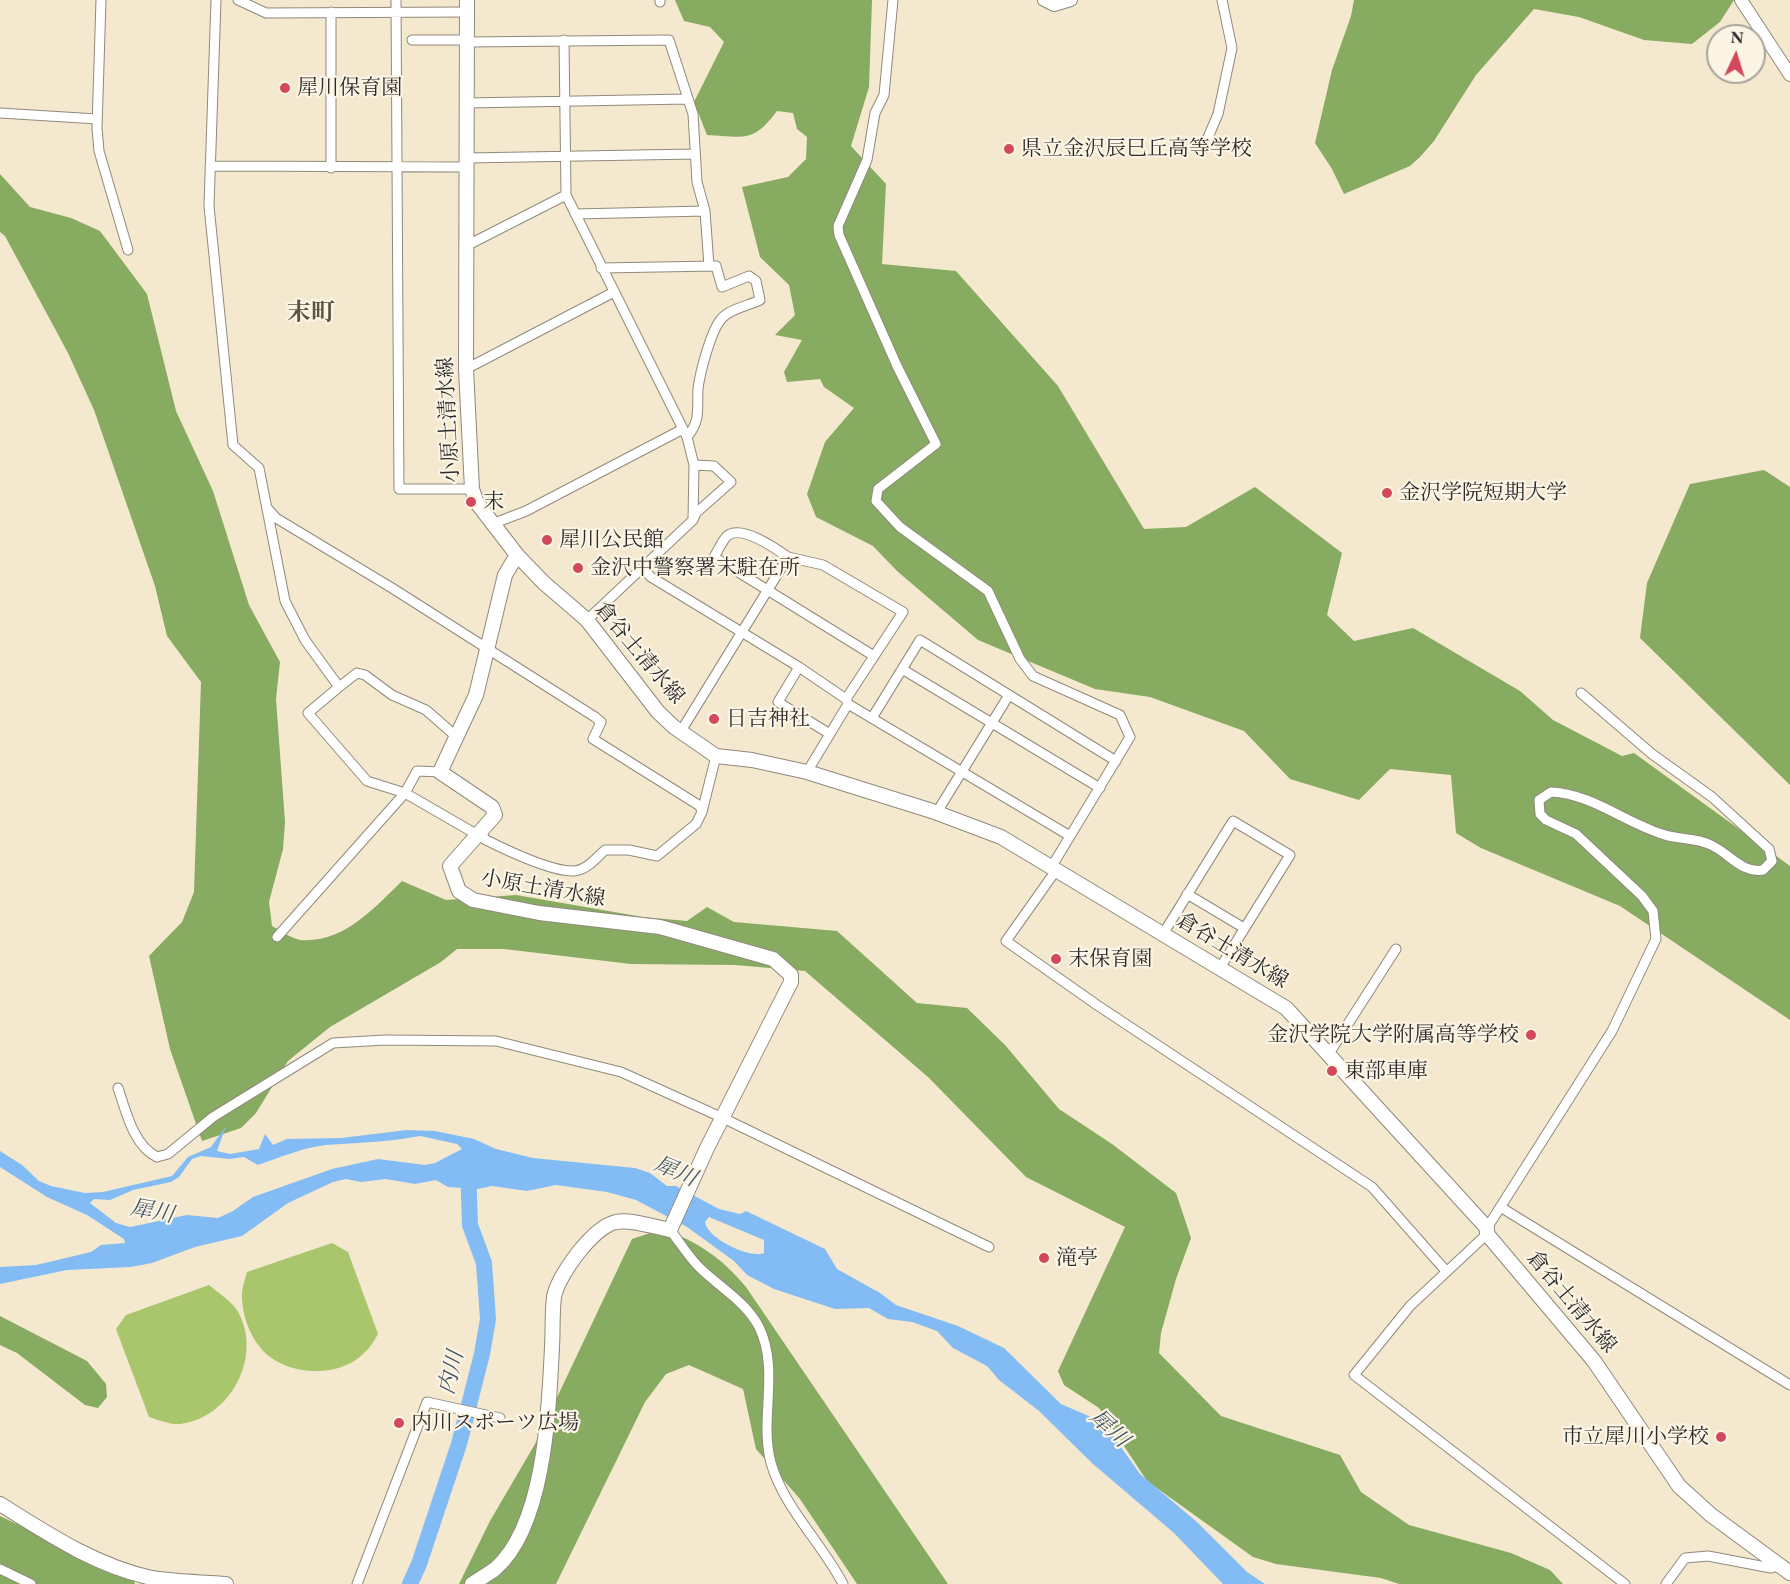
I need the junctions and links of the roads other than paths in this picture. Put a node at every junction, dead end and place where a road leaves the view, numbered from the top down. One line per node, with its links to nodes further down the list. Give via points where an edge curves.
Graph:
1 (100, 0): 21 (street)
2 (216, 0): 26 (street)
3 (238, 0): 11 (street, via 266,13)
4 (396, 0): 12 (street)
5 (893, 0): 64 (street, via 884,95 875,113 867,160 838,226 897,366 936,444 878,489 876,501 900,527 988,591 1020,659 1033,676 1120,715 1130,737)
6 (1044, 0): 7 (street, via 1054,5)
7 (1071, 0)
8 (1222, 0): 22 (street, via 1232,48 1218,114)
9 (1741, 0): 16 (street)
10 (467, 6): 12 (street); 15 (main road, 小原土清水線)
11 (331, 12): 12 (street); 28 (street)
12 (396, 13): 27 (street)
13 (412, 40): 15 (street)
14 (564, 40): 15 (street); 17 (street, via 669,40); 18 (street)
15 (467, 41): 19 (main road, 小原土清水線)
16 (1790, 75)
17 (688, 99): 18 (street); 23 (street, via 693,114)
18 (566, 101): 19 (street); 24 (street)
19 (467, 103): 25 (main road, 小原土清水線)
20 (0, 113): 21 (street)
21 (97, 119): 33 (street, via 99,151)
22 (1203, 149)
23 (694, 154): 24 (street); 30 (street)
24 (567, 157): 25 (street); 29 (street)
25 (467, 162): 27 (street); 32 (main road, 小原土清水線)
26 (210, 166): 28 (street); 41 (street, via 209,206 233,445 259,468)
27 (397, 166): 28 (street); 40 (street, via 399,489)
28 (331, 168)
29 (566, 195): 31 (street); 32 (street)
30 (705, 210): 31 (street); 34 (street)
31 (575, 214): 35 (street)
32 (466, 246): 37 (main road, 小原土清水線)
33 (128, 250)
34 (709, 266): 35 (street); 38 (street, via 716,266 722,286 749,276 756,281 760,300 722,317 698,387 699,417 695,428)
35 (601, 268): 36 (street)
36 (614, 292): 37 (street); 38 (street)
37 (466, 369): 40 (main road, 小原土清水線)
38 (685, 433): 39 (street); 43 (street)
39 (694, 465): 42 (street); 42 (street, via 714,466 731,482)
40 (472, 489): 43 (main road, 小原土清水線)
41 (268, 509): 50 (street, via 276,518); 54 (street, via 285,602 305,640)
42 (693, 520): 46 (street)
43 (492, 524): 44 (main road, 小原土清水線)
44 (517, 555): 48 (main road, 倉谷土清水線); 50 (main road, via 505,575)
45 (788, 556): 47 (street); 47 (street, via 738,532 727,536 714,557); 51 (street, via 823,565 903,612)
46 (642, 568): 48 (street); 49 (street)
47 (767, 589): 49 (street); 51 (street)
48 (587, 620): 60 (main road, 倉谷土清水線, via 658,712)
49 (741, 631): 52 (street); 60 (street)
50 (487, 648): 62 (main road, via 476,695); 70 (street, via 596,717 601,722 593,739 700,806)
51 (874, 656): 57 (street)
52 (799, 667): 57 (street); 61 (street, via 778,702)
53 (902, 669): 56 (street, via 920,640); 58 (street); 59 (street)
54 (339, 687): 62 (street, via 357,673 365,675 392,695 426,710); 69 (street, via 308,713 367,781)
55 (1581, 693): 84 (street, via 1652,754 1712,797 1769,849 1772,861 1756,872 1697,839 1666,836 1581,798 1551,792 1539,800 1540,814 1545,820 1576,834 1642,896 1653,911 1656,939 1612,1031)
56 (1009, 695): 59 (street); 64 (street)
57 (847, 702): 58 (street); 61 (street)
58 (872, 718): 67 (street)
59 (992, 723): 67 (street); 68 (street)
60 (681, 731): 63 (main road, 倉谷土清水線)
61 (830, 734): 66 (street)
62 (458, 738): 65 (main road)
63 (717, 756): 66 (main road, 倉谷土清水線); 70 (street)
64 (1116, 761): 68 (street)
65 (440, 772): 69 (street, via 417,771); 72 (main road, 小原土清水線, via 492,807 495,815)
66 (807, 772): 71 (main road, 倉谷土清水線)
67 (963, 772): 71 (street); 73 (street)
68 (1100, 788): 73 (street)
69 (405, 793): 72 (street); 78 (street)
70 (702, 812): 72 (street, via 696,824 657,856 605,850 588,866 574,871 520,857 484,839)
71 (937, 812): 74 (main road, 倉谷土清水線, via 1001,837)
72 (479, 832): 83 (main road, 小原土清水線, via 450,866 459,891 473,900 538,913 660,927 773,959 791,975 790,988)
73 (1070, 836): 74 (street)
74 (1054, 867): 77 (main road, 倉谷土清水線); 88 (street, via 1006,941 1372,1187)
75 (1187, 894): 76 (street); 76 (street, via 1233,821 1290,855); 77 (street)
76 (1244, 928): 80 (street)
77 (1162, 933): 80 (main road, 倉谷土清水線)
78 (277, 937)
79 (1396, 949): 81 (street)
80 (1220, 968): 81 (main road, 倉谷土清水線, via 1287,1008)
81 (1328, 1055): 86 (main road, 倉谷土清水線)
82 (118, 1088): 83 (street, via 135,1132 145,1148 157,1157 168,1154 213,1117 333,1043 351,1041 496,1041 600,1065)
83 (723, 1118): 85 (main road, 小原土清水線); 87 (street)
84 (1502, 1208): 86 (street); 89 (street)
85 (672, 1228): 92 (main road, via 618,1222 605,1226 563,1272 555,1296 543,1457 529,1513 514,1545); 101 (street, via 699,1268 748,1310 759,1328 767,1349 771,1462 783,1490)
86 (1487, 1231): 88 (street); 94 (main road, 倉谷土清水線, via 1594,1360 1679,1486)
87 (989, 1247)
88 (1446, 1270): 102 (street, via 1410,1306 1354,1375)
89 (1790, 1385)
90 (500, 1418): 98 (street, via 427,1401)
91 (0, 1504): 95 (main road, via 78,1552)
92 (496, 1568): 99 (main road); 100 (street)
93 (0, 1569): 96 (street)
94 (1784, 1569): 103 (street, via 1708,1556 1685,1558)
95 (153, 1581): 97 (main road)
96 (31, 1584)
97 (226, 1584)
98 (357, 1584)
99 (472, 1584)
100 (485, 1584)
101 (843, 1584)
102 (1625, 1584)
103 (1666, 1584)

